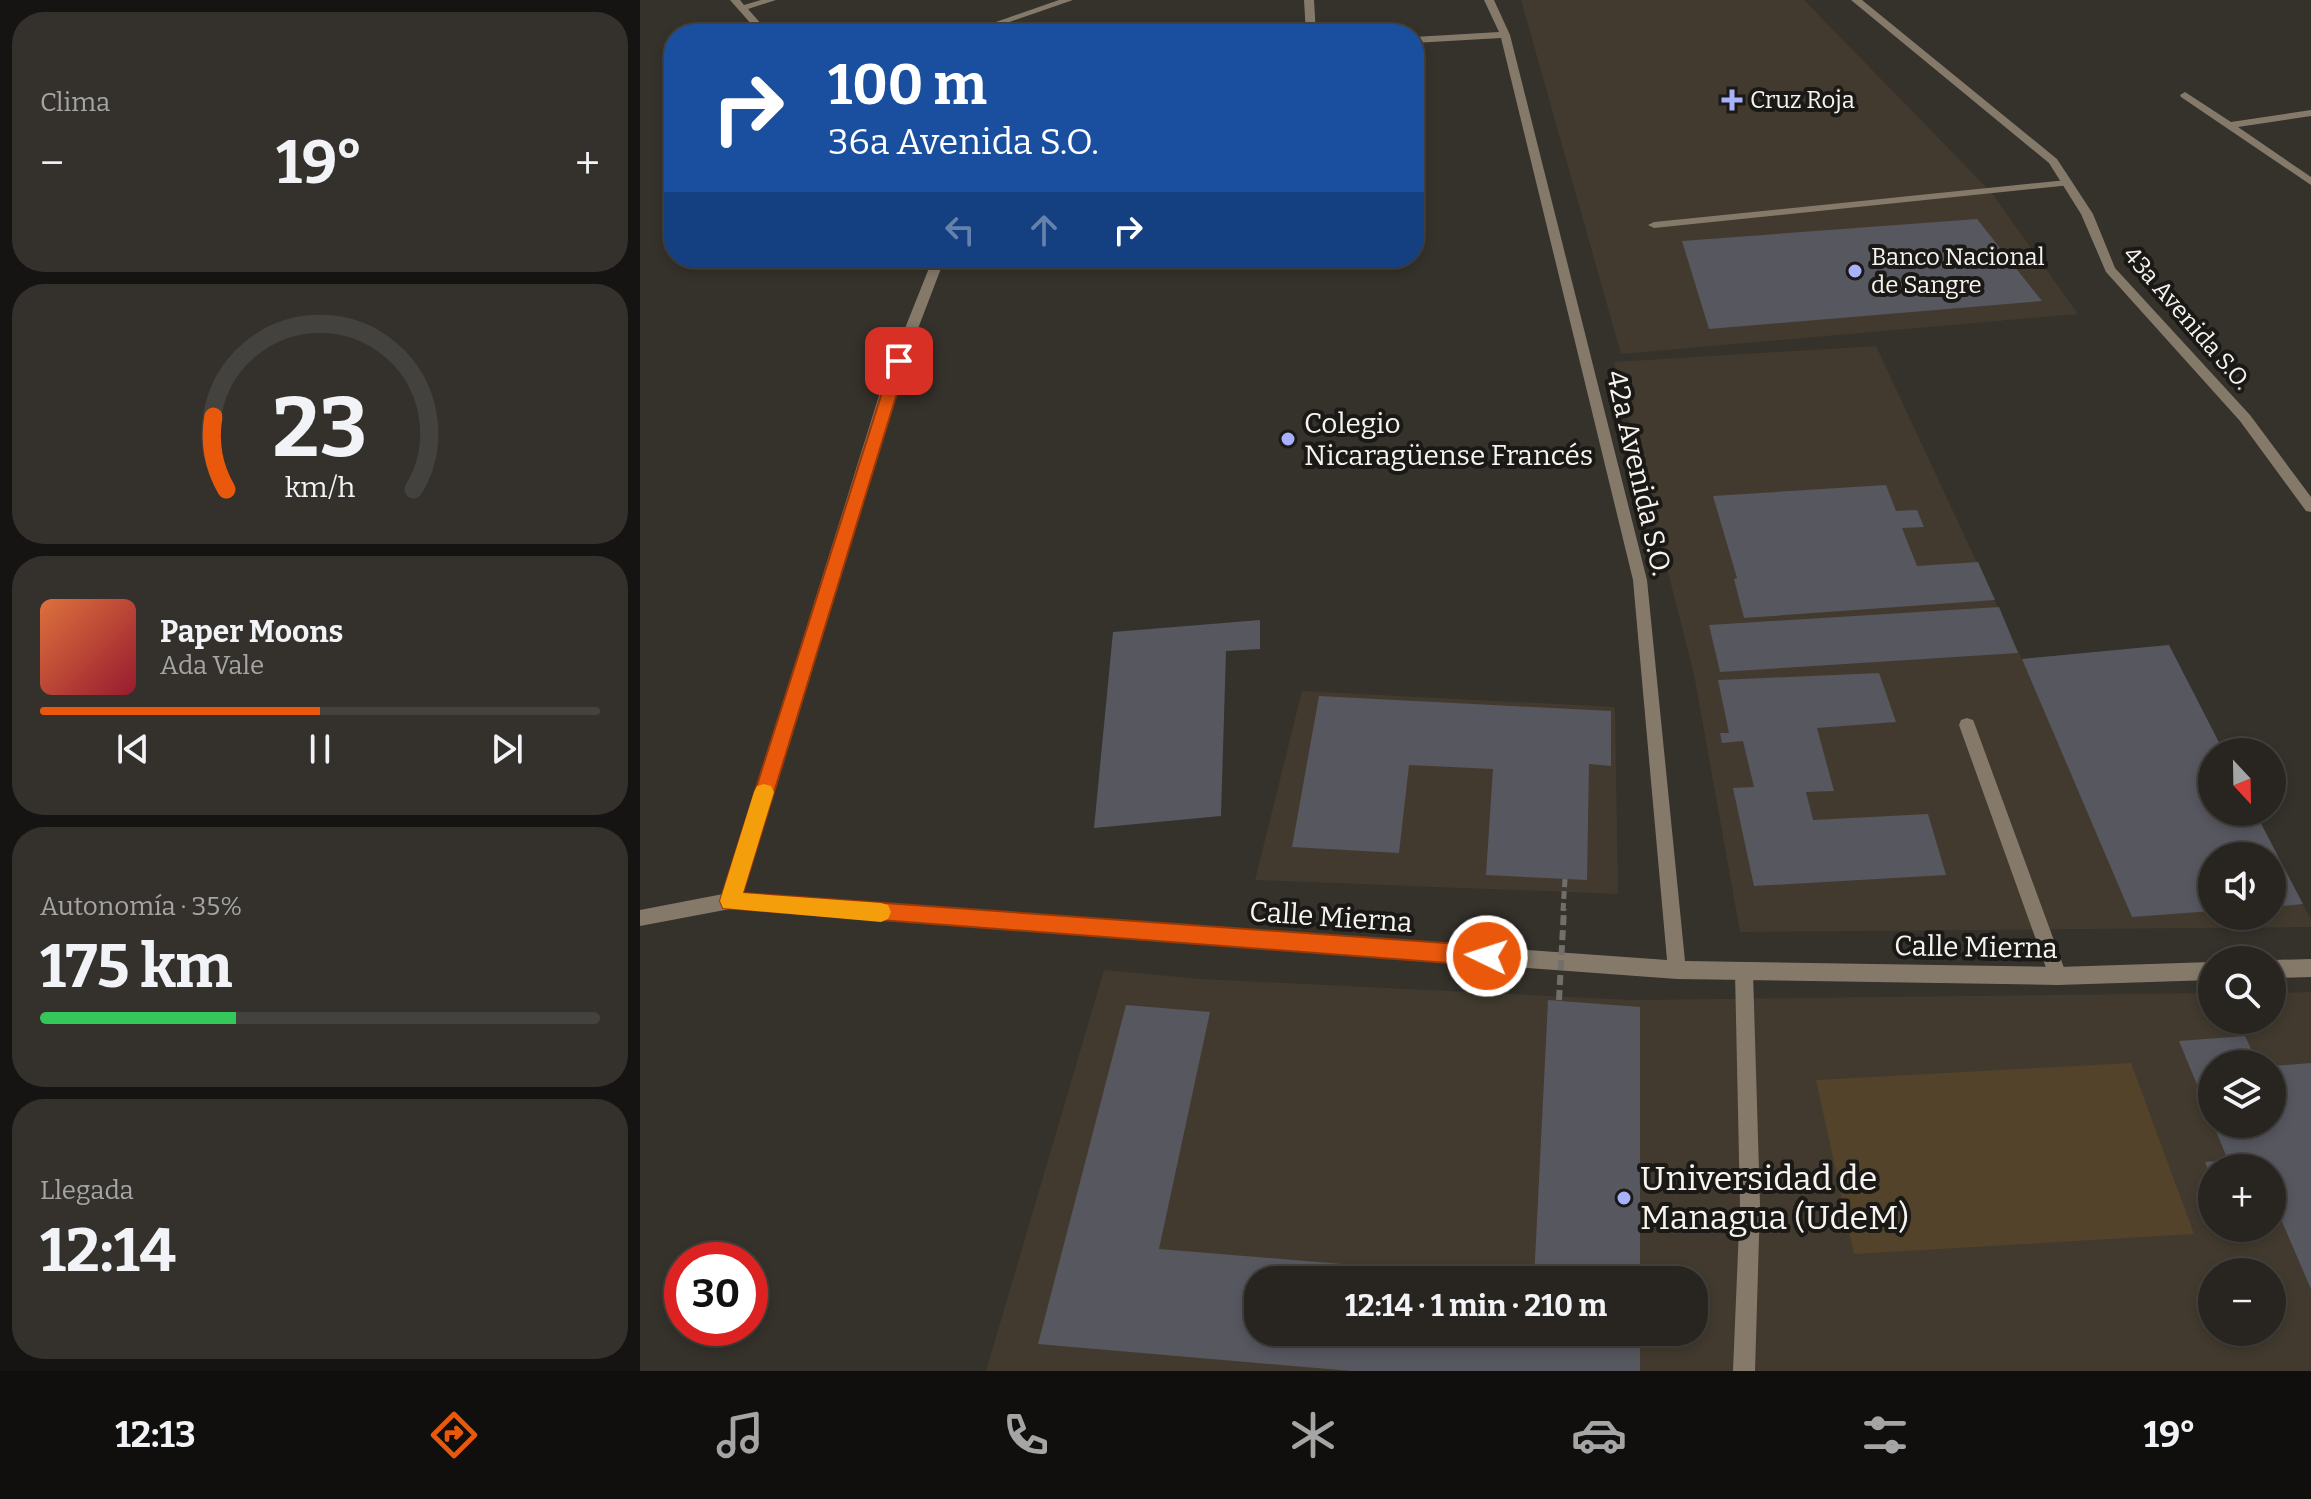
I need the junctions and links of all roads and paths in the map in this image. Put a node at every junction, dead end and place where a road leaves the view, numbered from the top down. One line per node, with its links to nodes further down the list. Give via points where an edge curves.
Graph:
1 (771, 0): 6 (street)
2 (1068, 0): 8 (street)
3 (1309, 0): 9 (street)
4 (1489, 0): 10 (street, 42a Avenida S.O.)
5 (1856, 0): 16 (street, 43a Avenida S.O., via 2053,161)
6 (739, 4): 7 (street)
7 (756, 24)
8 (999, 24)
9 (1310, 24)
10 (1505, 35): 11 (street); 26 (street, 42a Avenida S.O., via 1640,580)
11 (1424, 39)
12 (2185, 95): 14 (street)
13 (2311, 113): 14 (street)
14 (2229, 125): 15 (street)
15 (2311, 182)
16 (2067, 183): 17 (street); 19 (street, 43a Avenida S.O., via 2087,214 2110,269 2245,418)
17 (1654, 225)
18 (935, 268): 22 (street, via 889,386)
19 (2311, 507)
20 (1967, 725): 29 (street)
21 (1565, 879): 30 (path, bridge)
22 (730, 901): 23 (street, Calle Mierna); 26 (street, Calle Mierna)
23 (640, 918)
24 (2311, 968): 25 (street)
25 (2286, 969)
26 (1677, 970): 28 (street, Calle Mierna)
27 (2198, 971): 29 (street, Calle Mierna)
28 (1744, 972): 29 (street, Calle Mierna); 31 (street, via 1750,1204)
29 (2058, 976)
30 (1559, 1000)
31 (1744, 1371)

